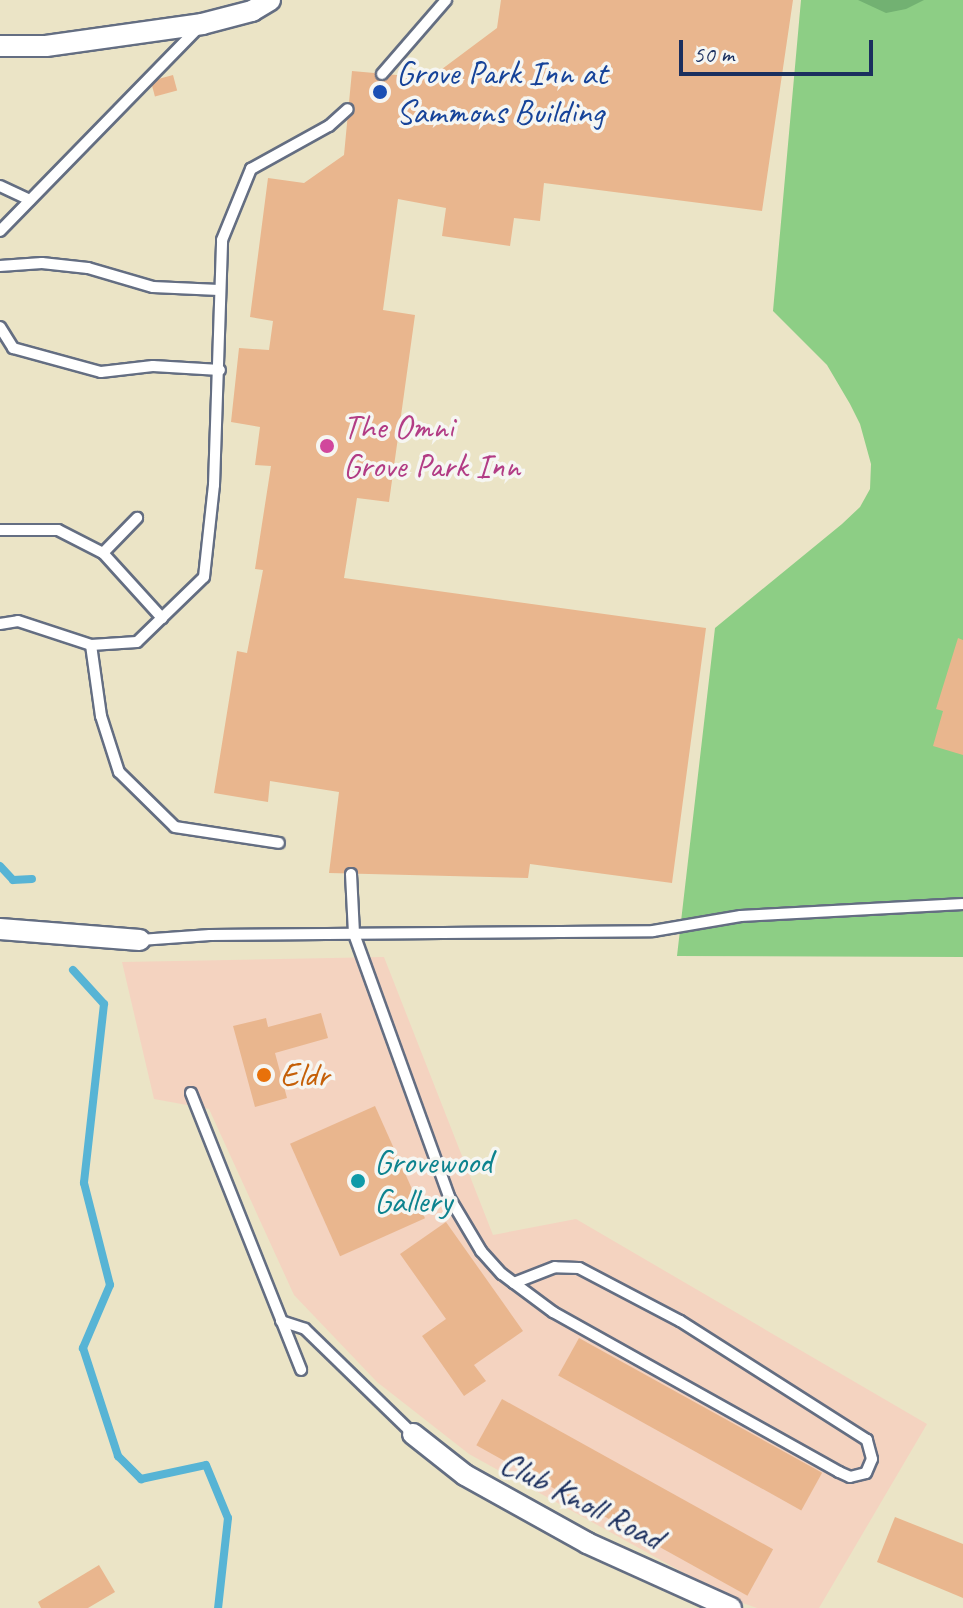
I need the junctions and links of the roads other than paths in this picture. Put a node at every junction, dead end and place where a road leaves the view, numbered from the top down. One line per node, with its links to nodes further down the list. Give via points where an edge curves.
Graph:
1 (270, 0): 3 (street, via 252,11)
2 (446, 0): 5 (lane)
3 (202, 24): 4 (street, via 46,46); 8 (lane)
4 (0, 46)
5 (382, 74)
6 (348, 109): 11 (lane, via 329,126 251,169 222,240)
7 (0, 186): 8 (lane)
8 (30, 200): 9 (lane)
9 (0, 231)
10 (0, 266): 11 (lane, via 88,268 153,287)
11 (219, 290): 13 (lane)
12 (0, 327): 13 (lane, via 13,348 101,372 153,366)
13 (220, 370): 17 (lane, via 204,577)
14 (137, 518): 16 (lane)
15 (0, 530): 16 (lane, via 58,530)
16 (103, 553): 17 (lane)
17 (162, 618): 19 (lane, via 137,642)
18 (0, 624): 19 (lane, via 18,621)
19 (91, 645): 20 (lane, via 101,716 119,772 175,827)
20 (279, 843)
21 (351, 874): 24 (lane)
22 (963, 904): 24 (lane, via 741,916 653,931)
23 (0, 929): 25 (street)
24 (354, 934): 25 (lane); 27 (lane, via 449,1197 481,1251)
25 (140, 940)
26 (191, 1093): 28 (lane)
27 (514, 1283): 27 (lane, via 553,1312 839,1472 850,1477 866,1473 872,1459 867,1440 668,1315 579,1268 555,1267)
28 (281, 1321): 29 (lane); 30 (lane, via 305,1329)
29 (301, 1370)
30 (413, 1434): 31 (street, Club Knoll Road, via 465,1475 587,1543)
31 (731, 1608)

